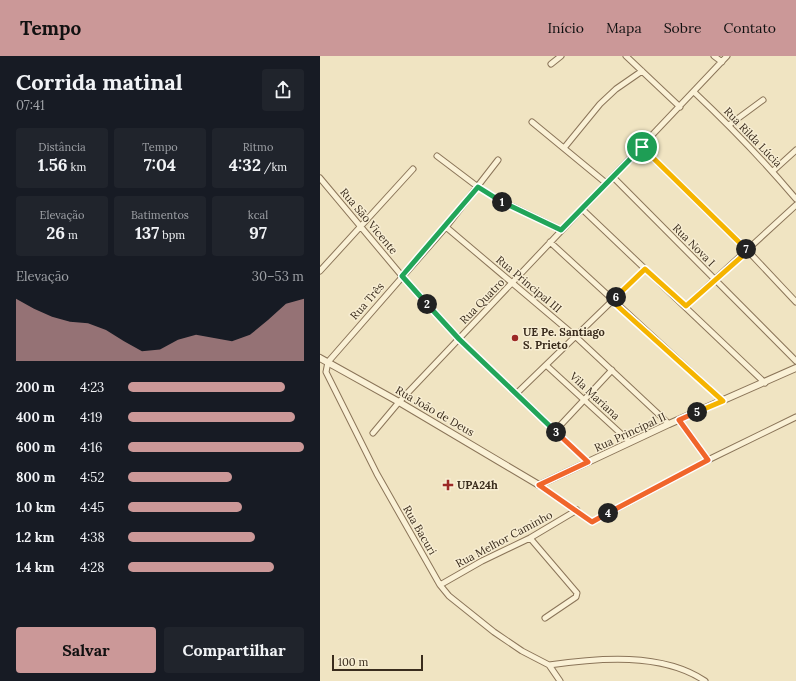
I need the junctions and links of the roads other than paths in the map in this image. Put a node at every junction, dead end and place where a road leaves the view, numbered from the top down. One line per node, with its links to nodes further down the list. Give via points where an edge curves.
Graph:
1 (561, 56): 6 (street)
2 (626, 56): 7 (street)
3 (714, 56): 5 (street)
4 (727, 56): 5 (street, Rua Quatro)
5 (722, 62): 8 (street, Rua Quatro)
6 (551, 64)
7 (642, 71): 10 (street); 14 (street, via 600,104)
8 (694, 92): 10 (street, Rua Quatro); 12 (street, Rua Rilda Lúcia)
9 (763, 100): 12 (street)
10 (680, 107): 13 (street, Rua Quatro)
11 (532, 122): 14 (street)
12 (729, 125): 19 (street, Rua Rilda Lúcia)
13 (642, 147): 20 (street, Rua Quatro); 31 (street)
14 (564, 148): 22 (street)
15 (796, 150): 19 (street)
16 (437, 156): 23 (street)
17 (498, 160): 23 (street, Rua Três)
18 (413, 169): 27 (street)
19 (773, 171): 24 (street, Rua Rilda Lúcia)
20 (613, 177): 22 (street, Rua Quatro); 35 (street, Rua Nova I)
21 (320, 178): 27 (street, Rua São Vicente)
22 (606, 183): 26 (street, Rua Quatro)
23 (478, 187): 28 (street, Rua Três); 29 (street)
24 (796, 199)
25 (796, 205): 31 (street)
26 (582, 210): 29 (street, Rua Quatro); 32 (street)
27 (361, 227): 33 (street); 34 (street, Rua São Vicente)
28 (446, 227): 34 (street, Rua Três); 36 (street, Rua Principal III)
29 (561, 230): 30 (street, Rua Quatro)
30 (550, 242): 36 (street, Rua Quatro); 37 (street)
31 (748, 251): 35 (street); 38 (street)
32 (645, 269): 37 (street); 39 (street)
33 (320, 271)
34 (402, 276): 41 (street, Rua São Vicente); 44 (street, Rua Três)
35 (714, 280): 39 (street); 43 (street, Rua Nova I)
36 (513, 283): 40 (street, Rua Principal III); 41 (street, Rua Quatro)
37 (612, 301): 40 (street); 51 (street)
38 (796, 302)
39 (686, 306): 48 (street)
40 (575, 336): 45 (street); 47 (street, Rua Principal III)
41 (459, 339): 49 (street, Rua São Vicente); 52 (street, Rua Quatro)
42 (320, 358): 44 (street, Rua João de Deus)
43 (796, 361)
44 (328, 362): 52 (street, Rua João de Deus); 64 (street, Rua Bacuri, via 326,372 342,405 377,474)
45 (546, 365): 49 (street); 50 (street, Vila Mariana)
46 (796, 368): 48 (street, Rua Principal II)
47 (612, 370): 50 (street); 55 (street, Rua Principal III)
48 (765, 383): 51 (street, Rua Principal II)
49 (516, 394): 56 (street, Rua São Vicente)
50 (584, 400): 56 (street); 58 (street, Vila Mariana)
51 (723, 401): 54 (street, Rua Principal II)
52 (399, 402): 57 (street, Rua Quatro); 61 (street, Rua João de Deus)
53 (796, 417): 59 (street)
54 (679, 420): 55 (street, Rua Principal II); 59 (street)
55 (669, 424): 58 (street, Rua Principal II)
56 (555, 431): 60 (street, Rua São Vicente)
57 (373, 433)
58 (630, 442): 60 (street, Rua Principal II)
59 (708, 460): 62 (street, via 592,522)
60 (588, 462): 61 (street, Rua Principal II)
61 (539, 485): 62 (street)
62 (577, 510): 63 (street, Rua Melhor Caminho)
63 (530, 538): 64 (street, Rua Melhor Caminho); 65 (street, via 577,593 576,597)
64 (440, 585): 66 (street, Rua Bacuri, via 449,596 494,632)
65 (546, 618)
66 (549, 665): 67 (street); 68 (street, via 581,660 648,661 678,667)
67 (560, 681)
68 (705, 681)

